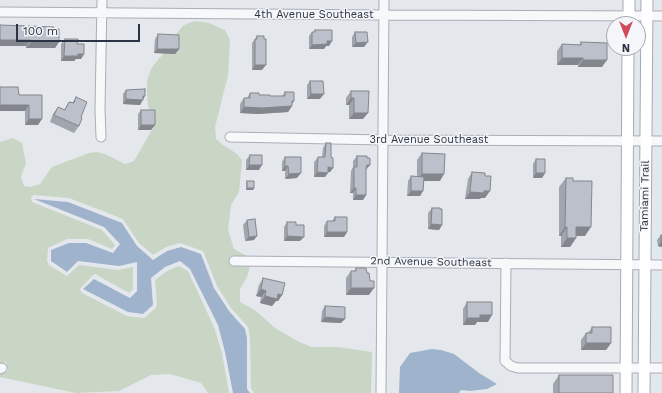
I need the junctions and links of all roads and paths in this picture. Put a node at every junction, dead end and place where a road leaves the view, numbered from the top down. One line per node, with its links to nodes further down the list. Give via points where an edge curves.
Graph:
1 (102, 0): 6 (street)
2 (384, 0): 7 (street)
3 (629, 0): 8 (main road)
4 (647, 0): 9 (main road, Tamiami Trail)
5 (0, 12): 6 (street, 4th Avenue Southeast)
6 (102, 13): 7 (street, 4th Avenue Southeast); 13 (street)
7 (384, 15): 11 (street, 4th Avenue Southeast); 15 (street)
8 (629, 16)
9 (647, 16): 10 (street, 4th Avenue Southeast); 17 (main road, Tamiami Trail)
10 (662, 16)
11 (606, 20)
12 (628, 56): 16 (main road, Tamiami Trail)
13 (101, 137)
14 (230, 137): 15 (street, 3rd Avenue Southeast)
15 (384, 140): 16 (street, 3rd Avenue Southeast); 20 (street)
16 (628, 141): 17 (street, 3rd Avenue Southeast); 22 (main road, Tamiami Trail)
17 (646, 141): 18 (street, 3rd Avenue Southeast); 23 (main road, Tamiami Trail)
18 (662, 141)
19 (234, 261): 20 (street, 2nd Avenue Southeast)
20 (382, 262): 21 (street, 2nd Avenue Southeast); 28 (street)
21 (506, 263): 22 (street, 2nd Avenue Southeast); 25 (street, via 505,361 518,368)
22 (627, 264): 23 (street, 2nd Avenue Southeast); 25 (main road, Tamiami Trail)
23 (645, 264): 24 (street, 2nd Avenue Southeast); 26 (main road, Tamiami Trail)
24 (662, 264)
25 (626, 368): 26 (street); 29 (main road, Tamiami Trail)
26 (645, 368): 27 (street); 30 (main road, Tamiami Trail)
27 (662, 368)
28 (381, 393)
29 (626, 393)
30 (644, 393)

